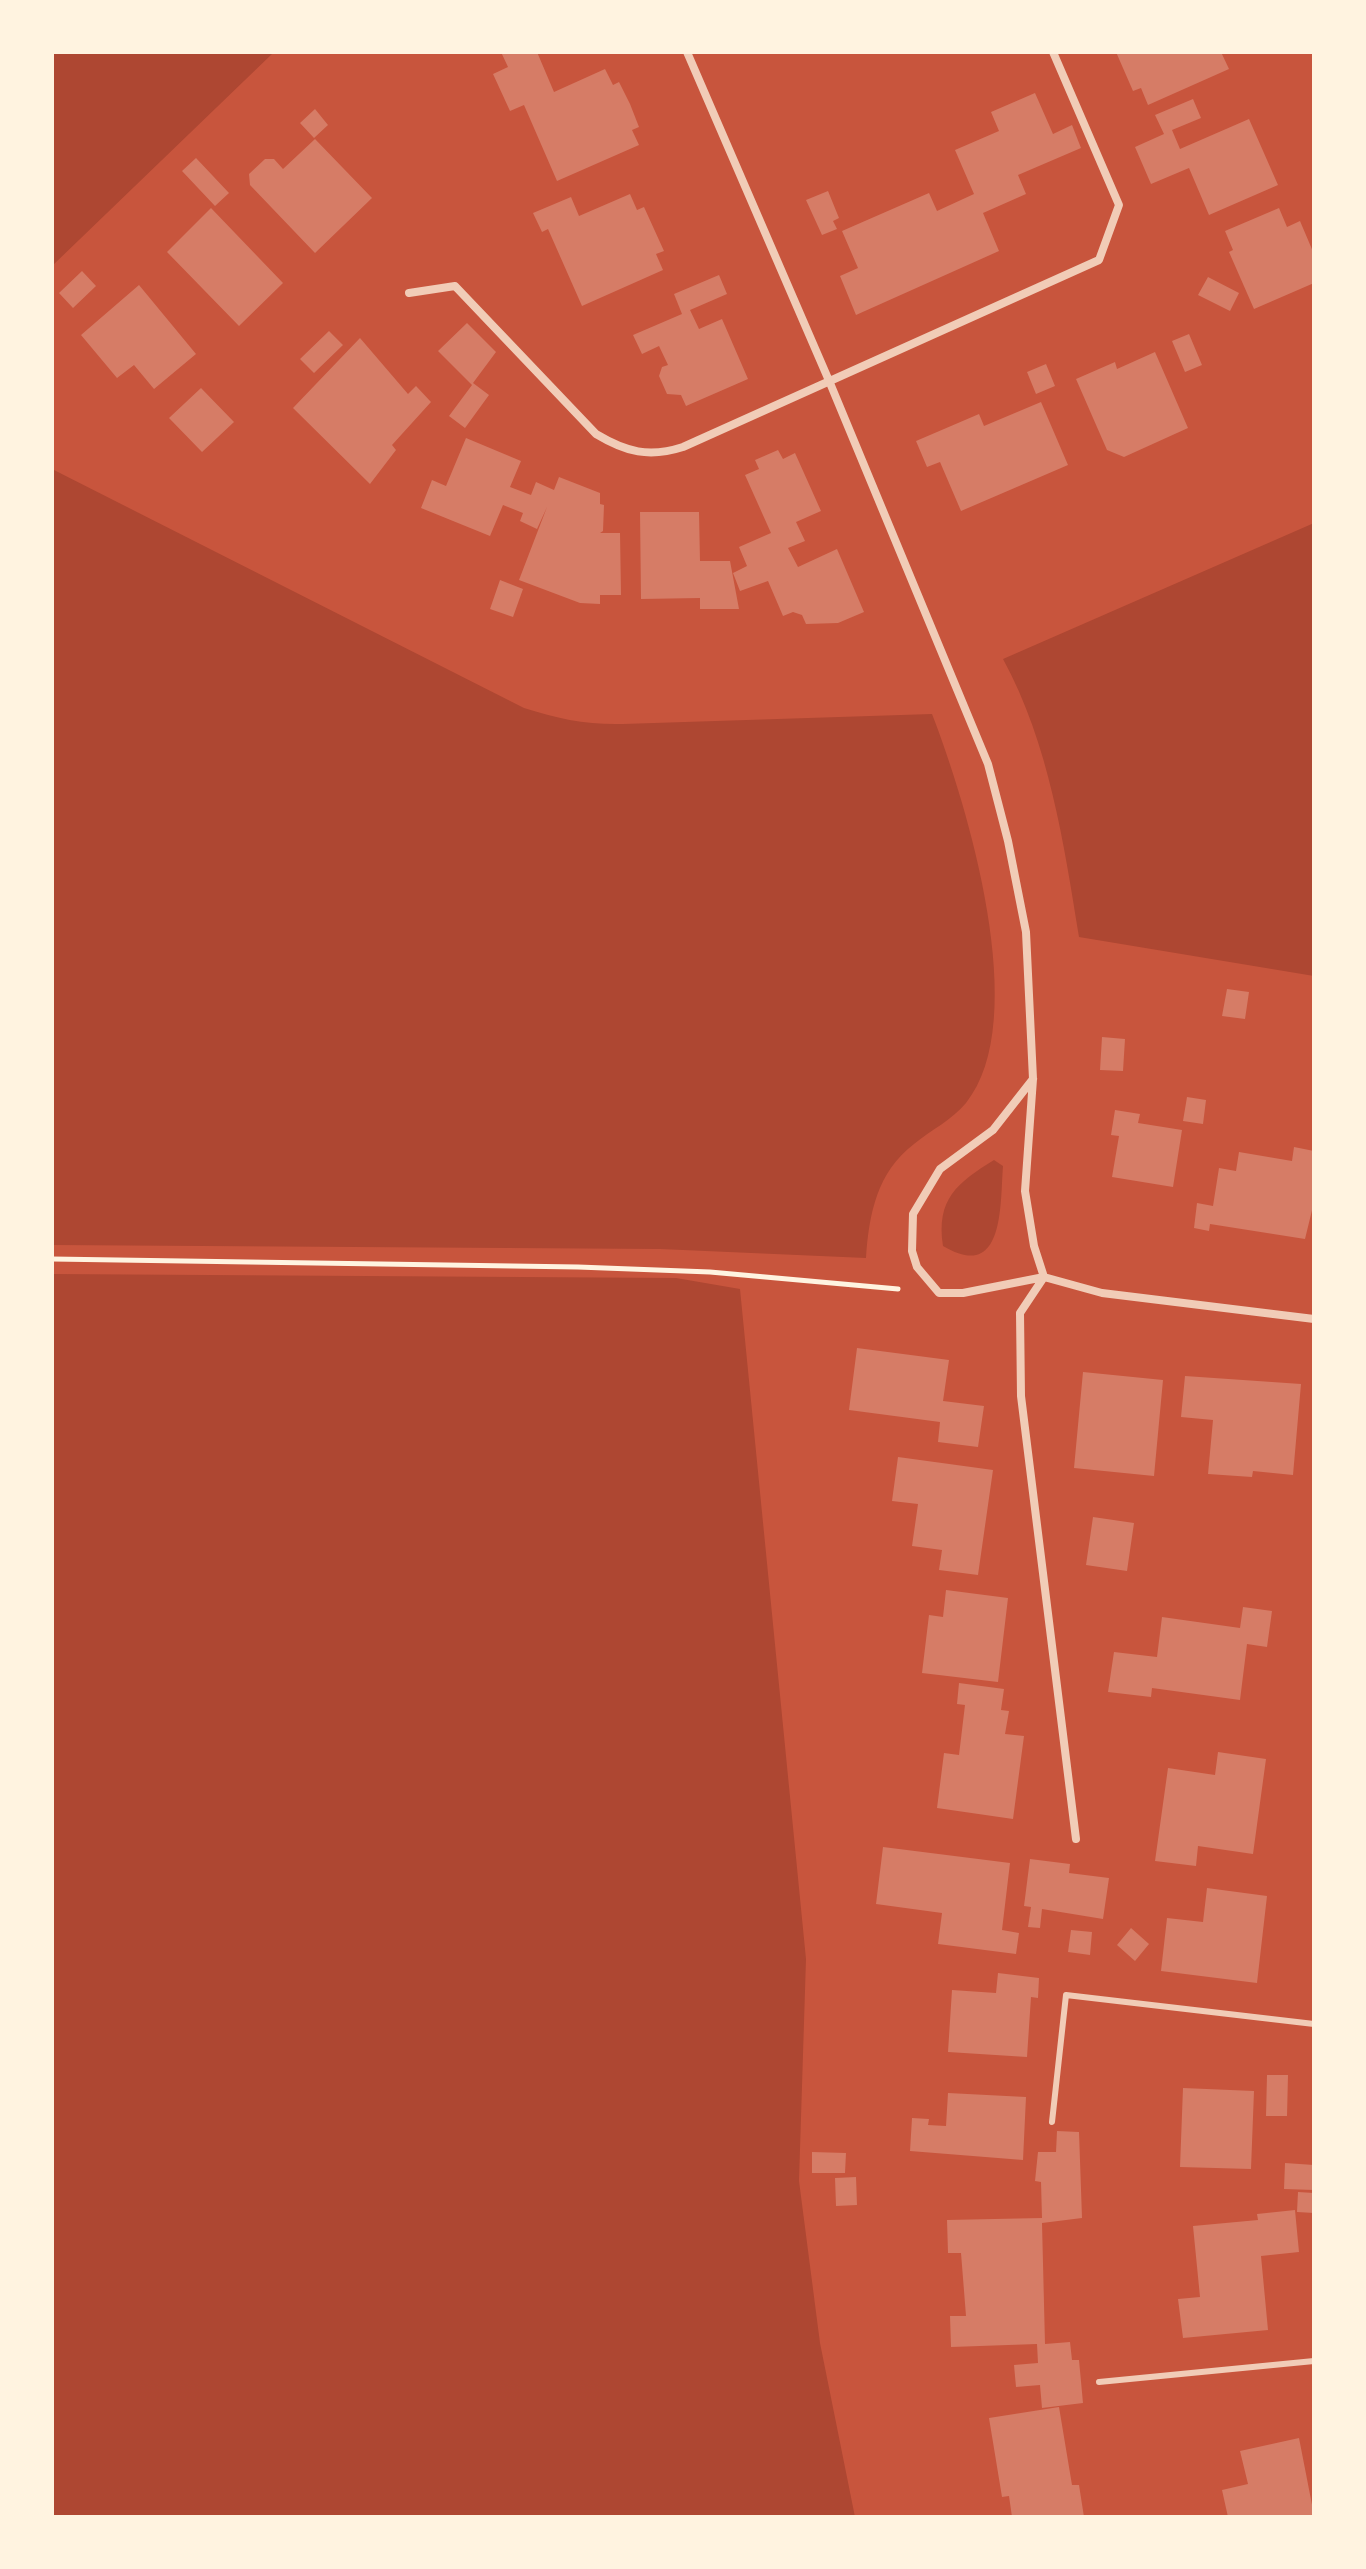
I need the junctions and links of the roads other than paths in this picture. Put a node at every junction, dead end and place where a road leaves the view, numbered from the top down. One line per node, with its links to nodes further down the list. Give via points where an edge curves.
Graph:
1 (687, 52): 4 (street)
2 (1053, 52): 4 (street, via 1119,205 1099,260)
3 (409, 293): 4 (street, via 455,286 596,434 633,452 660,455 683,447)
4 (830, 383): 5 (street, via 988,764 1026,932)
5 (1033, 1079): 6 (street, via 1025,1191); 6 (street, via 993,1130 940,1169 913,1214 912,1251 917,1267 939,1293)
6 (1044, 1277): 7 (street, via 1102,1293); 8 (street, via 1020,1313 1021,1396)
7 (1314, 1319)
8 (1076, 1839)
9 (1314, 2024): 10 (lane, via 1066,1995)
10 (1052, 2122)
11 (1314, 2361): 12 (lane)
12 (1099, 2382)

